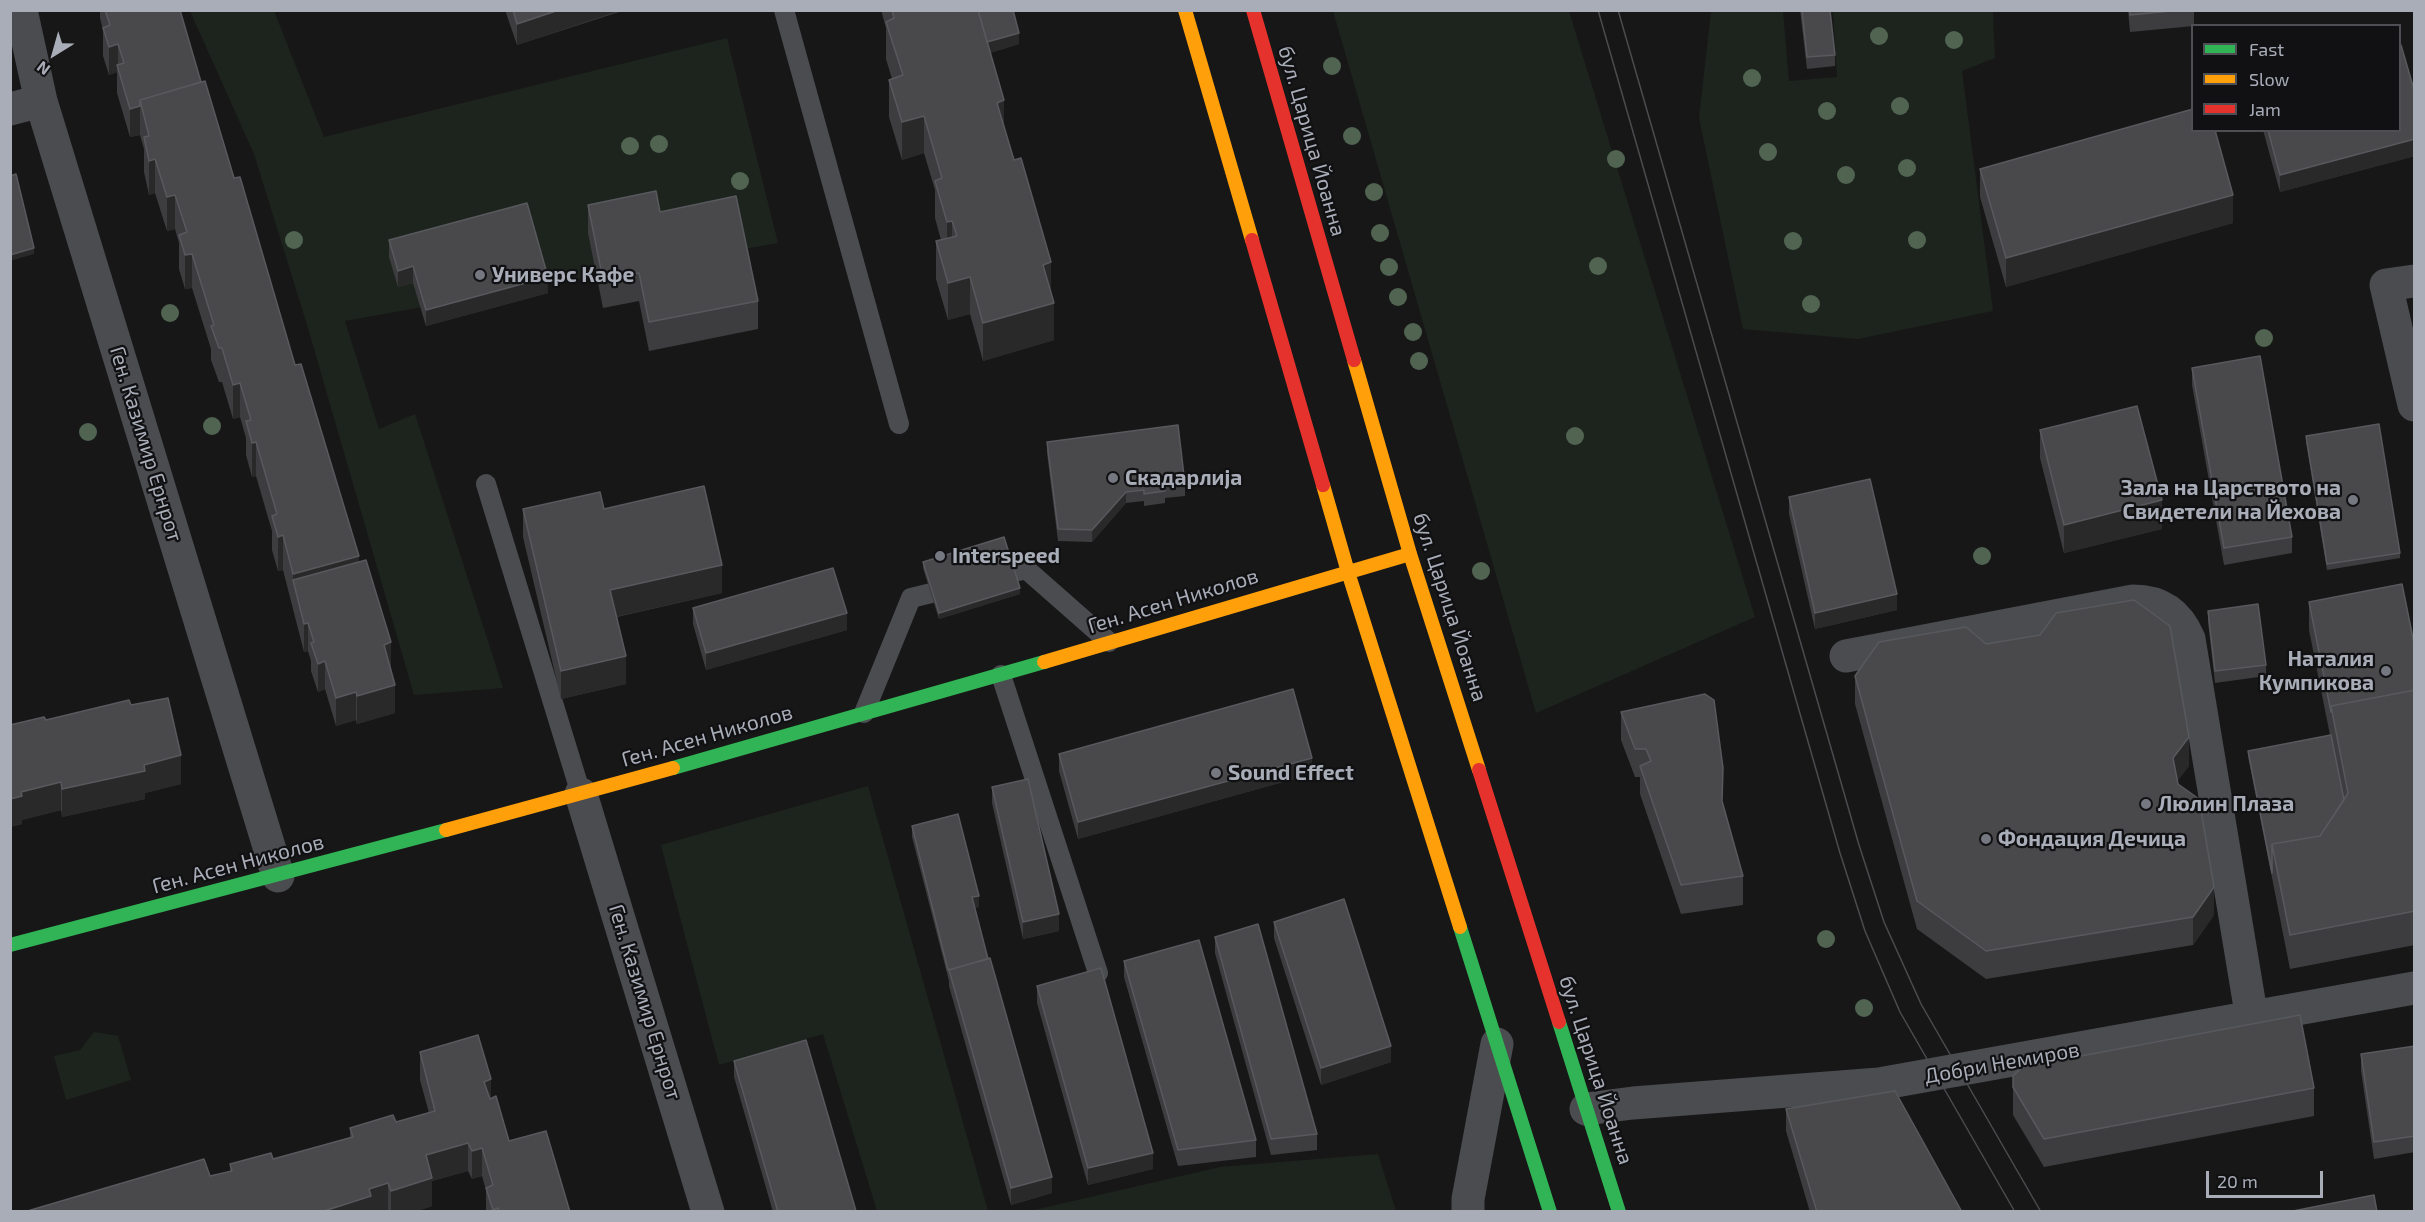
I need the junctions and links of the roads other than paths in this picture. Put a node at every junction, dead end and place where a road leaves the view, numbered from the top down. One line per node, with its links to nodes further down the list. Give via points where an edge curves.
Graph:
1 (21, 10): 5 (street, Ген. Казимир Ернрот)
2 (784, 10): 8 (lane)
3 (1185, 10): 11 (main road)
4 (1253, 10): 10 (main road, бул. Царица Йоанна)
5 (26, 105): 17 (street, Ген. Казимир Ернрот)
6 (2400, 283): 7 (street)
7 (2415, 405)
8 (899, 424)
9 (486, 484): 16 (lane)
10 (1410, 554): 11 (main road, Ген. Асен Николов); 23 (main road, бул. Царица Йоанна)
11 (1348, 572): 12 (main road, Ген. Асен Николов); 22 (main road)
12 (1109, 642): 14 (main road, Ген. Асен Николов); 15 (lane, via 1026,569 911,598)
13 (1846, 656): 21 (street, via 2133,601 2148,601 2174,614 2189,639)
14 (1001, 675): 15 (main road, Ген. Асен Николов); 19 (lane)
15 (864, 713): 16 (main road, Ген. Асен Николов)
16 (581, 794): 17 (main road, Ген. Асен Николов); 24 (street, Ген. Казимир Ернрот)
17 (278, 876): 18 (main road, Ген. Асен Николов)
18 (10, 945)
19 (1098, 973)
20 (2415, 988): 21 (street, Добри Немиров)
21 (2252, 1019): 23 (street, Добри Немиров, via 1879,1084)
22 (1497, 1044): 25 (street); 26 (main road)
23 (1586, 1109): 27 (main road, бул. Царица Йоанна)
24 (708, 1212)
25 (1468, 1212)
26 (1550, 1212)
27 (1619, 1212)

